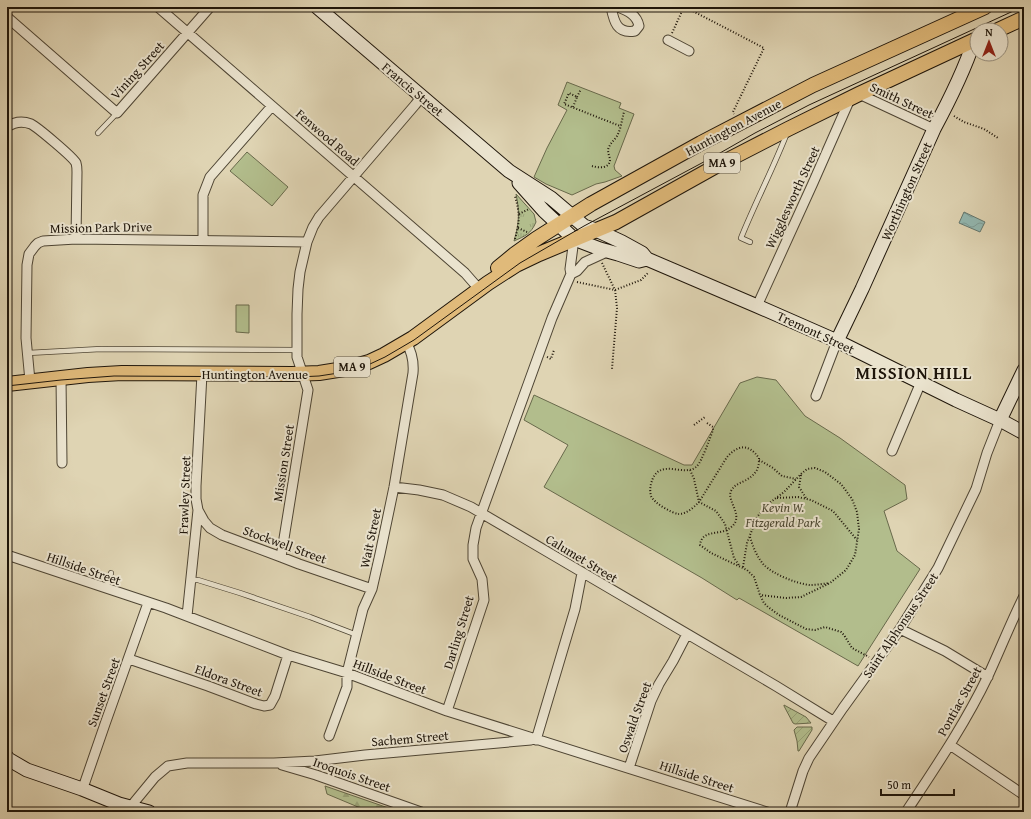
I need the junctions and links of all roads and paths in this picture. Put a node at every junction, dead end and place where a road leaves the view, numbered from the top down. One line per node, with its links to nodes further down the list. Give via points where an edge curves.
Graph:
1 (158, 7): 13 (street, Fenwood Road)
2 (210, 7): 13 (street, Vining Street)
3 (317, 7): 21 (main road, Francis Street)
4 (611, 7): 5 (street, via 618,27 622,31 635,31 639,26 636,17)
5 (618, 7)
6 (684, 7): 14 (path); 29 (path, via 764,48 733,112)
7 (697, 7): 8 (path, via 703,10)
8 (704, 7)
9 (985, 7): 42 (main road, Huntington Avenue / MA 9, via 752,116)
10 (7, 17): 28 (street, Vining Street)
11 (1024, 18): 12 (main road)
12 (1009, 25)
13 (188, 33): 24 (street, Fenwood Road); 28 (street, Vining Street)
14 (668, 40): 16 (street)
15 (969, 43): 23 (main road, Huntington Avenue / MA 9)
16 (689, 51)
17 (969, 55): 26 (main road, Worthington Street)
18 (581, 89): 22 (path)
19 (565, 92): 20 (path)
20 (569, 93): 22 (path); 25 (path, via 564,104)
21 (422, 96): 37 (main road, Francis Street); 38 (street, Mission Street)
22 (577, 97): 25 (path)
23 (855, 97): 32 (main road, Huntington Avenue / MA 9); 33 (street, Smith Street); 60 (street, Wigglesworth Street)
24 (272, 106): 38 (street, Fenwood Road); 50 (street, via 210,177 203,195)
25 (573, 107): 30 (path)
26 (945, 109): 33 (main road, Worthington Street); 35 (path, via 956,118 984,129)
27 (624, 112): 30 (path)
28 (117, 113): 34 (lane)
29 (735, 116)
30 (620, 126): 36 (path, via 619,134 609,145 609,163 603,168)
31 (7, 127): 47 (street, via 18,122 31,124 76,163)
32 (788, 129): 45 (main road, Huntington Avenue / MA 9, via 616,222); 52 (lane, via 741,238)
33 (934, 129): 61 (main road, Worthington Street)
34 (98, 134)
35 (998, 138)
36 (592, 166)
37 (509, 171): 42 (main road, Francis Street); 43 (main road, Francis Street)
38 (354, 176): 51 (street, Mission Street, via 319,217); 58 (street, Fenwood Road, via 471,278)
39 (513, 191): 41 (path)
40 (530, 209): 41 (path)
41 (519, 214): 44 (path)
42 (572, 216): 43 (main road, Huntington Avenue / MA 9); 45 (main road, Francis Street, via 584,226)
43 (559, 225): 49 (main road, Francis Street); 58 (main road, Huntington Avenue / MA 9, via 498,267)
44 (518, 228): 46 (path); 48 (path)
45 (596, 230): 49 (main road, Huntington Avenue / MA 9); 54 (main road, Tremont Street, via 642,252)
46 (528, 233)
47 (76, 239): 50 (street, Mission Park Drive); 65 (street, Mission Park Drive, via 43,241 29,254 26,280)
48 (515, 239)
49 (574, 239): 53 (main road, Tremont Street); 57 (street, via 570,269); 58 (main road, Huntington Avenue / MA 9, via 520,263)
50 (203, 240): 51 (street, Mission Park Drive)
51 (307, 242): 63 (street, Mission Street, via 298,289)
52 (750, 242)
53 (609, 251): 54 (main road, Tremont Street, via 639,260); 57 (street, via 585,262)
54 (647, 259): 60 (main road, Tremont Street)
55 (602, 263): 59 (path)
56 (648, 273): 59 (path, via 641,280)
57 (574, 278): 59 (path); 92 (street, via 552,318)
58 (479, 289): 62 (main road, Huntington Avenue / MA 9)
59 (615, 290): 67 (path, via 617,308)
60 (757, 306): 61 (main road, Tremont Street)
61 (837, 341): 73 (main road, Tremont Street); 75 (street)
62 (406, 342): 70 (main road, Huntington Avenue / MA 9, via 377,358 352,367); 87 (street, Wait Street, via 413,358 413,372)
63 (297, 350): 65 (lane, via 101,349); 70 (street, Mission Street)
64 (554, 350): 66 (path)
65 (28, 353): 72 (street, Mission Park Drive)
66 (551, 359)
67 (612, 369)
68 (1024, 370): 77 (main road, Saint Alphonsus Street)
69 (202, 374): 70 (main road, Huntington Avenue / MA 9); 71 (main road, Huntington Avenue / MA 9, via 122,373); 91 (street, Frawley Street, via 196,486)
70 (303, 374): 97 (street, Mission Street, via 308,390)
71 (61, 378): 72 (main road, Huntington Avenue / MA 9); 83 (street)
72 (30, 381): 74 (main road, Huntington Avenue / MA 9)
73 (921, 382): 77 (main road, Tremont Street); 81 (street)
74 (7, 384)
75 (816, 396)
76 (705, 417): 79 (path)
77 (1000, 420): 80 (main road, Tremont Street); 110 (street, Saint Alphonsus Street, via 976,489 941,562)
78 (707, 423): 84 (path, via 713,430 700,461)
79 (694, 425)
80 (1024, 433)
81 (892, 451)
82 (759, 460): 86 (path, via 782,476); 90 (path, via 750,449 736,449 726,457); 93 (path, via 758,468 752,476 731,490 736,517 731,528)
83 (62, 463)
84 (690, 470): 90 (path); 90 (path, via 666,469 657,472 651,483 651,497 664,508 680,514)
85 (801, 474): 86 (path); 89 (path, via 799,487); 95 (path, via 807,469 816,468 841,484 852,499 857,512)
86 (796, 479): 88 (path)
87 (394, 486): 92 (street, Calumet Street, via 443,496); 105 (street, Wait Street)
88 (776, 498): 89 (path); 94 (path, via 757,517)
89 (806, 499): 95 (path, via 833,511)
90 (699, 502): 93 (path, via 716,512 725,524)
91 (198, 510): 97 (street, Stockwell Street, via 210,528); 102 (street, Frawley Street)
92 (481, 513): 100 (street, Calumet Street); 118 (street, Darling Street, via 476,528 473,558 482,579 484,600)
93 (726, 530): 98 (path, via 734,558); 98 (path, via 705,535 700,545)
94 (749, 536): 99 (path); 103 (path, via 764,565 774,573 810,585)
95 (857, 540): 103 (path, via 855,555 846,570)
96 (7, 555): 104 (street, Hillside Street)
97 (281, 556): 105 (street, Stockwell Street)
98 (740, 566): 99 (path)
99 (743, 568): 106 (path, via 754,577)
100 (582, 572): 111 (street, Calumet Street); 121 (street, via 574,609)
101 (111, 573): 104 (lane)
102 (190, 580): 109 (street, Frawley Street); 112 (lane, via 198,580 240,593)
103 (830, 583): 106 (path, via 801,597)
104 (106, 589): 108 (street, Hillside Street)
105 (372, 589): 112 (street, Wait Street, via 363,609)
106 (760, 595): 114 (path, via 772,610 806,629 825,627 841,632 852,648)
107 (1024, 596): 117 (street, Pontiac Street)
108 (148, 603): 109 (street, Hillside Street); 115 (street, Sunset Street)
109 (187, 616): 113 (street, Hillside Street)
110 (900, 629): 117 (street, via 945,651); 119 (street, Saint Alphonsus Street)
111 (687, 634): 119 (street, Calumet Street); 125 (street, Oswald Street, via 651,701)
112 (357, 635): 116 (street, Wait Street)
113 (288, 654): 115 (street, Eldora Street, via 275,696 270,705 264,706); 116 (street, Hillside Street)
114 (867, 656)
115 (129, 659): 126 (street, Sunset Street)
116 (347, 673): 118 (street, Hillside Street); 120 (street, Wait Street, via 347,687)
117 (988, 677): 122 (street, Pontiac Street)
118 (447, 711): 121 (street, Hillside Street)
119 (833, 722): 132 (street, via 808,760)
120 (329, 736)
121 (536, 740): 124 (street, Sachem Street); 125 (street, Hillside Street)
122 (950, 745): 127 (street); 133 (street, Pontiac Street)
123 (7, 757): 126 (main road, via 27,770)
124 (274, 763): 128 (street, Sachem Street, via 187,763 168,766 155,777); 130 (street, Iroquois Street, via 316,774)
125 (629, 768): 131 (street, Hillside Street)
126 (82, 789): 128 (main road)
127 (1024, 795)
128 (128, 809): 129 (main road)
129 (149, 812)
130 (421, 812)
131 (767, 812)
132 (790, 812)
133 (906, 812)

